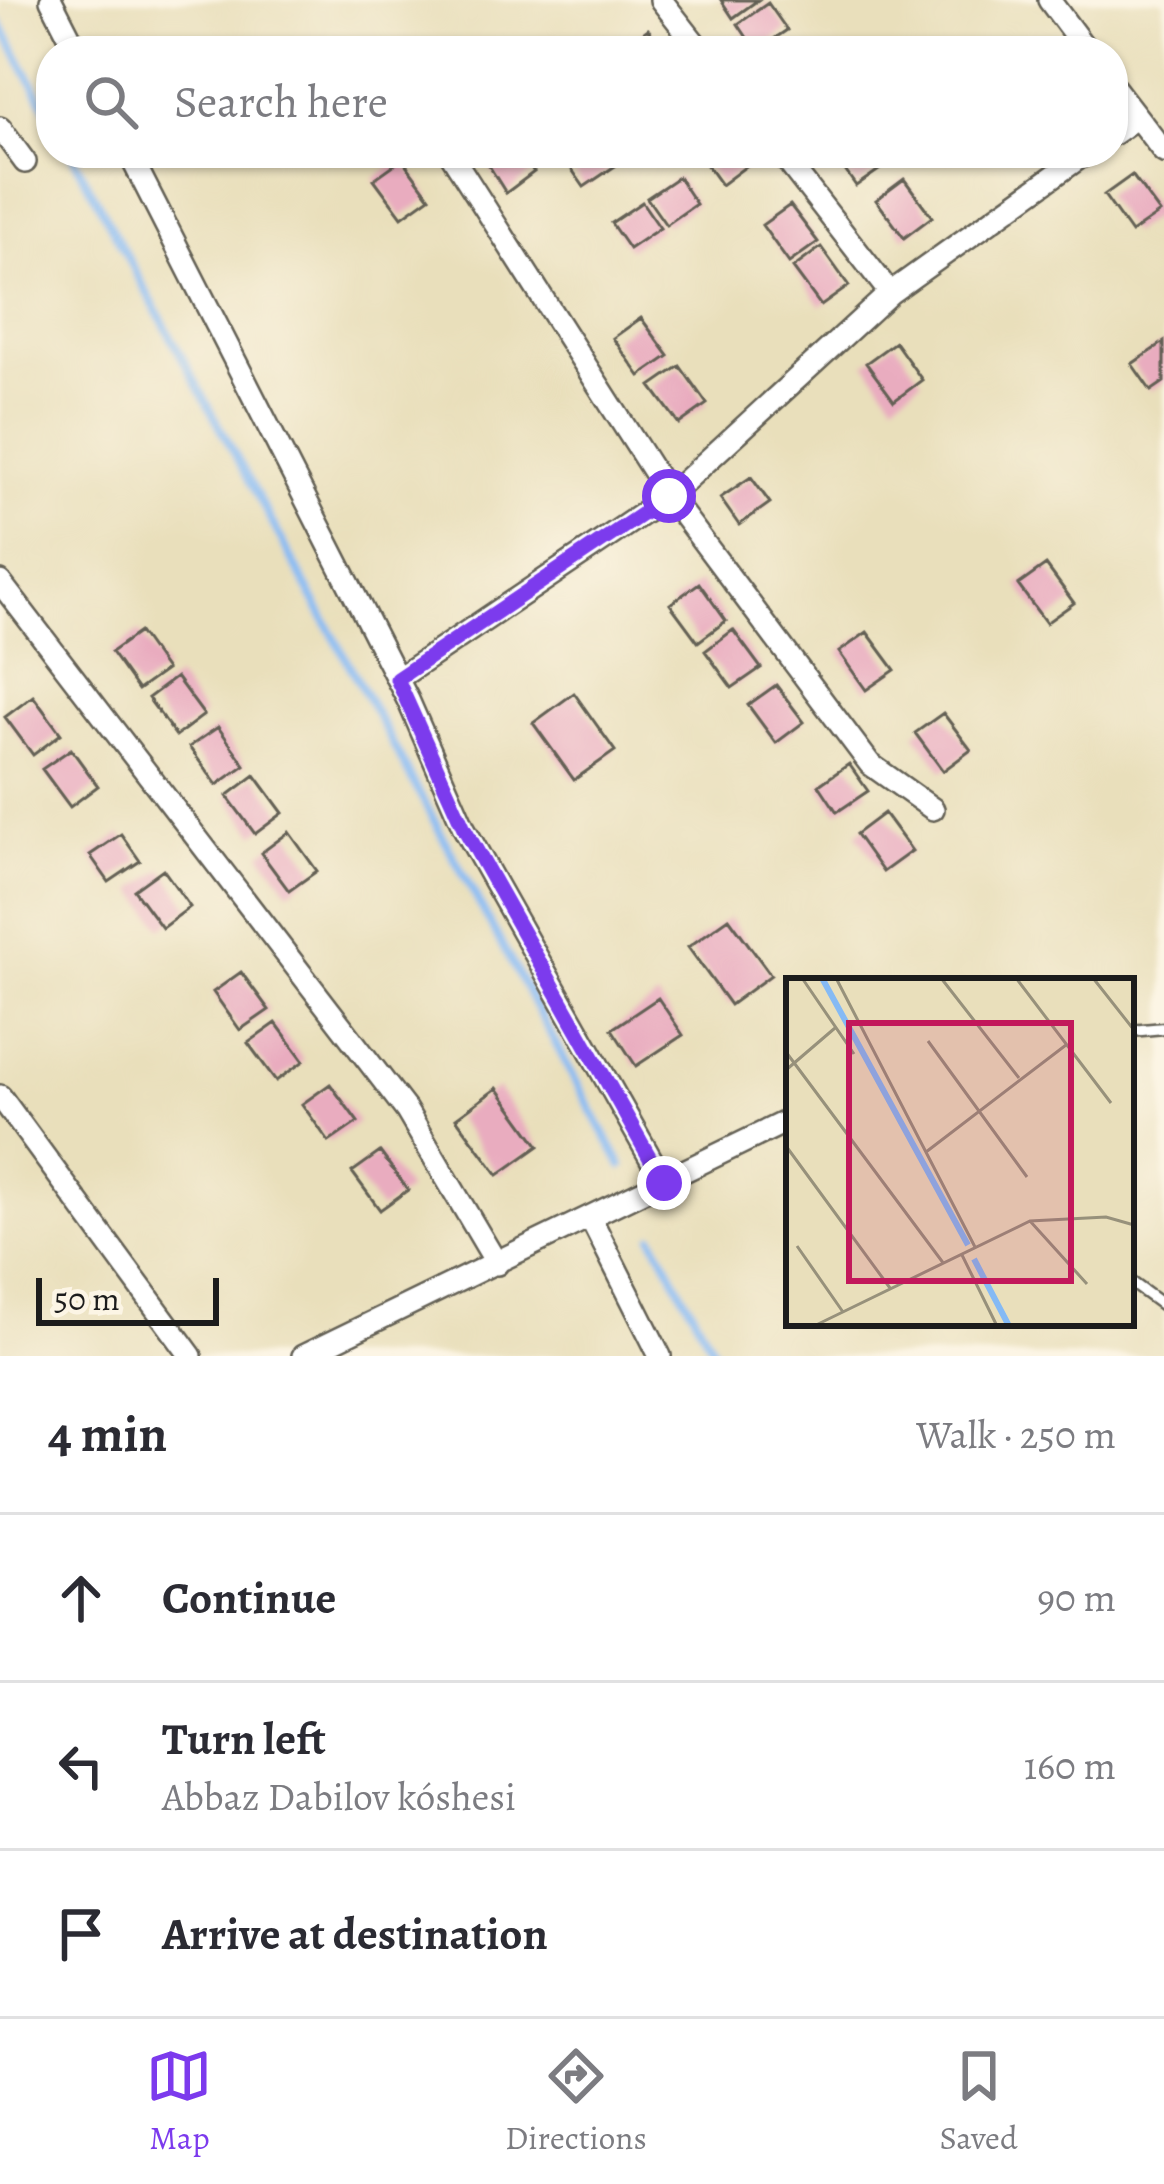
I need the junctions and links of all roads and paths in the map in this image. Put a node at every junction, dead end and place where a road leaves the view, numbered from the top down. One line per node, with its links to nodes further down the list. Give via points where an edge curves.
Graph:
1 (51, 0): 4 (street)
2 (662, 0): 5 (street)
3 (1049, 0): 6 (street)
4 (69, 36)
5 (690, 36)
6 (1076, 36)
7 (1128, 105): 8 (street)
8 (1137, 117): 9 (street); 11 (street)
9 (1128, 123)
10 (0, 128): 12 (street)
11 (1164, 152)
12 (25, 162)
13 (137, 168): 20 (street)
14 (460, 168): 18 (street)
15 (793, 168): 17 (street)
16 (1065, 168): 17 (street)
17 (890, 293): 18 (street)
18 (669, 496): 20 (street); 21 (street, via 870,764)
19 (0, 583): 28 (street, via 406,1109)
20 (397, 679): 26 (street, via 464,828)
21 (933, 809)
22 (1164, 1028): 23 (lane)
23 (1134, 1030)
24 (0, 1096): 31 (street)
25 (786, 1122): 26 (street)
26 (664, 1183): 27 (street)
27 (591, 1219): 28 (street); 33 (street)
28 (497, 1264): 32 (street)
29 (1134, 1284): 30 (lane)
30 (1164, 1306)
31 (191, 1356)
32 (303, 1356)
33 (660, 1356)

